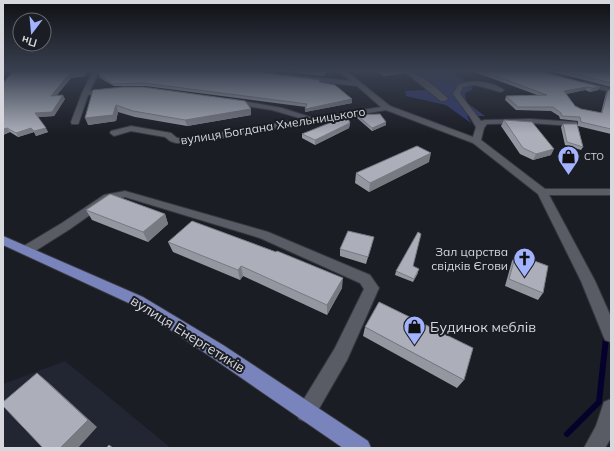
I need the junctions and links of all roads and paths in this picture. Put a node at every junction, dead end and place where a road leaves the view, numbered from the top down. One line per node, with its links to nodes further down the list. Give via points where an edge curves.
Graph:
1 (95, 92): 5 (street)
2 (368, 92): 8 (street)
3 (436, 92): 6 (street)
4 (457, 92): 12 (street)
5 (85, 93): 10 (street)
6 (444, 99)
7 (224, 100): 9 (street, via 271,107)
8 (387, 108): 9 (street, вулиця Богдана Хмельницького); 14 (street, вулиця Богдана Хмельницького)
9 (312, 120): 13 (street, вулиця Богдана Хмельницького, via 193,140 175,141 168,135 131,128)
10 (75, 122)
11 (574, 124): 12 (street, via 530,121 485,122)
12 (480, 127): 14 (street)
13 (114, 133)
14 (476, 141): 15 (street, вулиця Богдана Хмельницького)
15 (542, 192): 16 (street); 19 (street, вулиця Богдана Хмельницького, via 588,280)
16 (611, 192)
17 (3, 240): 18 (main road, вулиця Енергетиків)
18 (27, 250): 21 (main road, вулиця Енергетиків, via 138,301); 21 (street, via 108,196 125,194 264,235 365,279 372,288 341,354)
19 (611, 335)
20 (611, 408): 22 (street)
21 (306, 412): 23 (main road, вулиця Енергетиків)
22 (608, 429): 24 (street)
23 (361, 448)
24 (594, 448)

